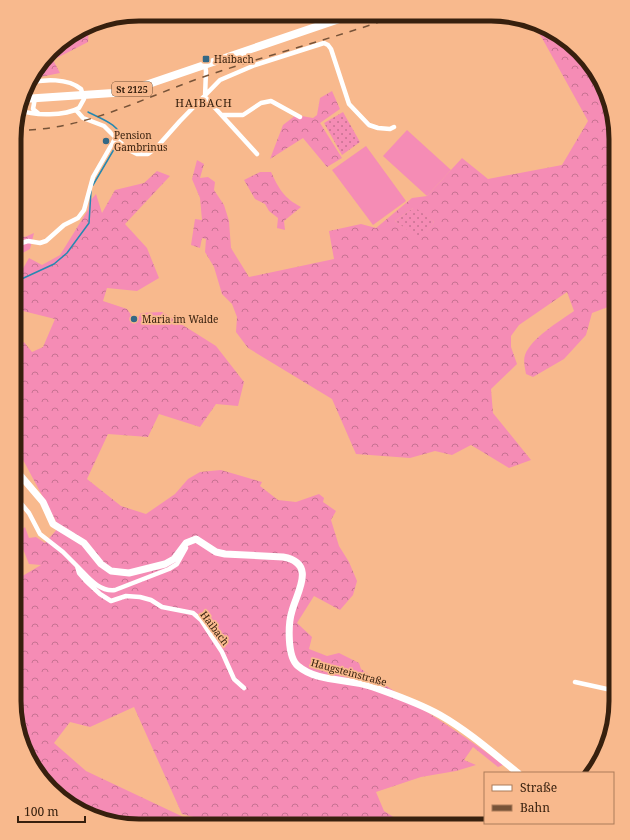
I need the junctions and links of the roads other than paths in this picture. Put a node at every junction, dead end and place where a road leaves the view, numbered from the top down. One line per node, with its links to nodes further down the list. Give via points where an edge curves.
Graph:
1 (333, 21): 2 (main road, St 2125)
2 (204, 65): 4 (street); 5 (main road, St 2125, via 131,90)
3 (36, 83): 7 (street, via 62,81 77,85 84,96)
4 (205, 97): 10 (street); 12 (street, via 212,86 230,74 324,43 331,49 349,104 369,125 390,129); 13 (street, via 148,154 137,154 127,149)
5 (35, 98): 6 (main road, St 2125); 9 (street, via 33,109)
6 (28, 99)
7 (76, 110): 9 (street); 13 (street, via 83,118 104,126)
8 (24, 111): 9 (street)
9 (40, 114)
10 (222, 114): 11 (street, via 243,115 260,103 271,101); 14 (street)
11 (300, 117)
12 (394, 127)
13 (117, 138): 15 (street, via 93,177 84,210 78,218 64,225 46,241)
14 (258, 154)
15 (21, 243)
16 (21, 476): 18 (main road, Haugsteinstraße, via 43,502 53,524 84,543 106,568 129,573 158,566 174,559)
17 (21, 503): 19 (street, Haibach, via 29,512 40,534 64,552)
18 (183, 547): 19 (street, via 186,548 177,564 115,590 99,587); 23 (main road, Haugsteinstraße, via 196,539 220,553 283,557 292,560 299,566 303,576 290,621 290,656 295,664 315,675 371,686 440,715 465,731)
19 (77, 566): 21 (street, Haibach, via 86,580 111,601 126,596 140,597 151,600 162,608 193,613 222,652 234,680)
20 (575, 682): 22 (street)
21 (244, 688)
22 (609, 689)
23 (517, 772)

